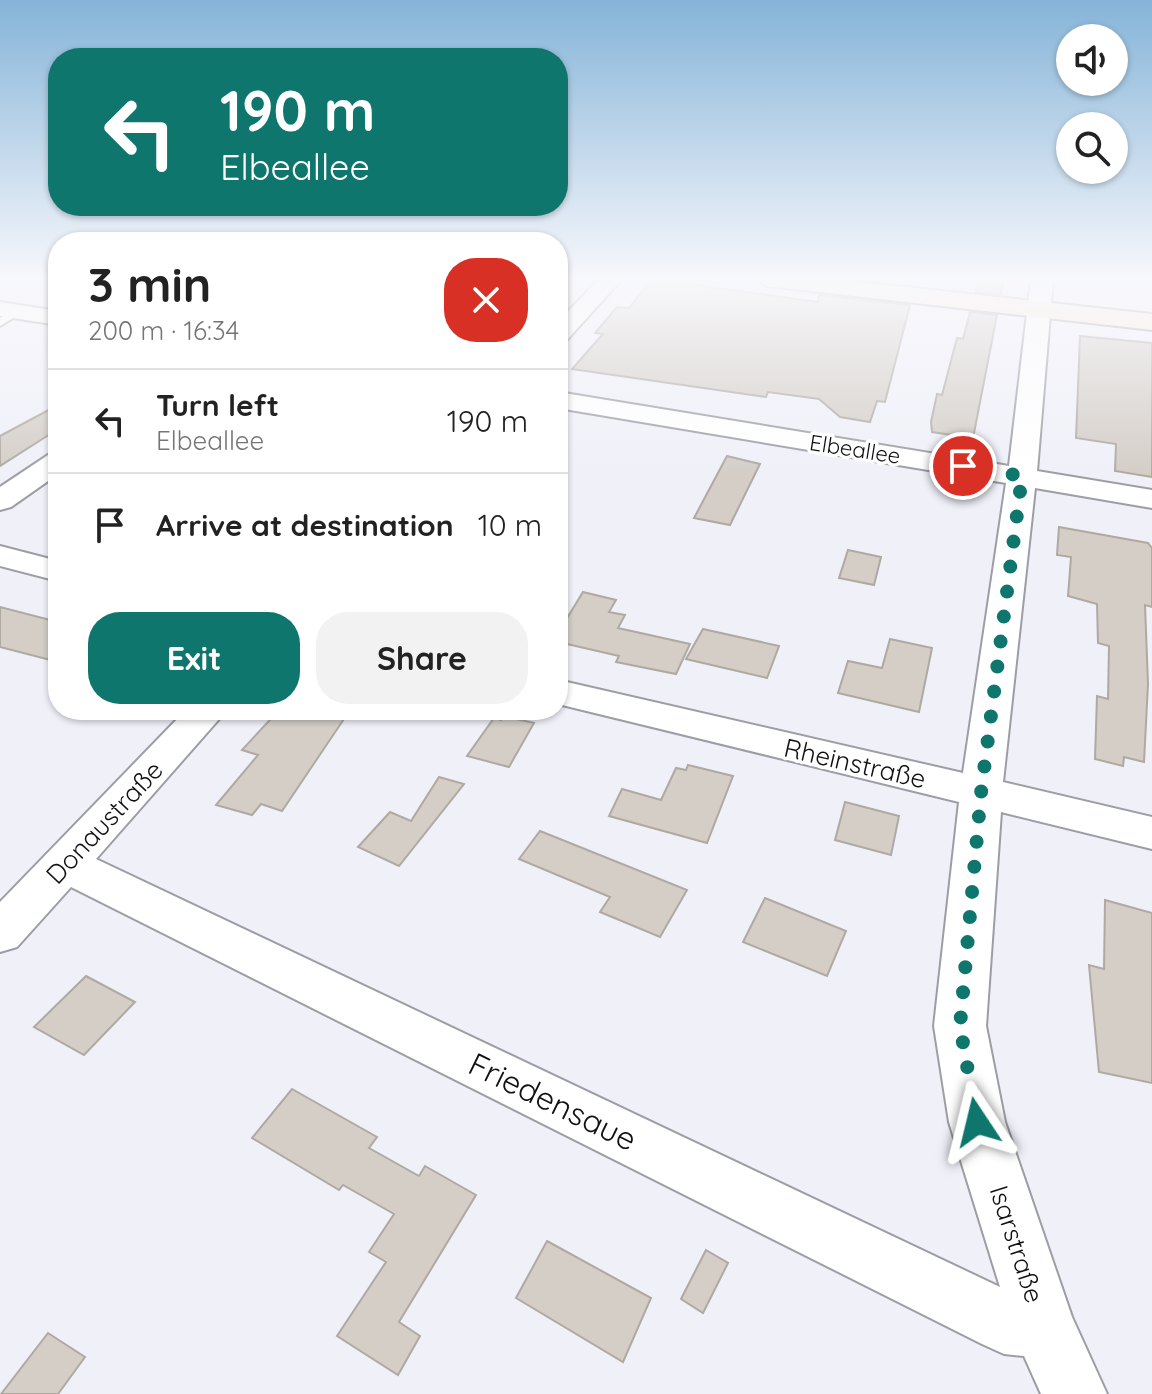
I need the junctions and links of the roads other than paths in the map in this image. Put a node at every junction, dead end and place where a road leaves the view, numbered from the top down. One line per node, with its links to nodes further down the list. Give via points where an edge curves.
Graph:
1 (1036, 344): 4 (street, Isarstraße)
2 (568, 402): 4 (street, Elbeallee)
3 (48, 468): 6 (street)
4 (1022, 476): 5 (street, Elbeallee); 11 (street, Isarstraße)
5 (1152, 499)
6 (0, 501)
7 (0, 556): 8 (street)
8 (48, 568)
9 (568, 694): 11 (street, Rheinstraße)
10 (199, 720): 13 (street, Donaustraße)
11 (981, 793): 12 (street, Rheinstraße); 15 (street, Isarstraße, via 960,1026 977,1122)
12 (1152, 833)
13 (65, 864): 14 (street, Donaustraße); 15 (street, Friedensaue, via 1004,1322)
14 (0, 933)
15 (1044, 1327): 16 (street, Isarstraße)
16 (1074, 1394)

